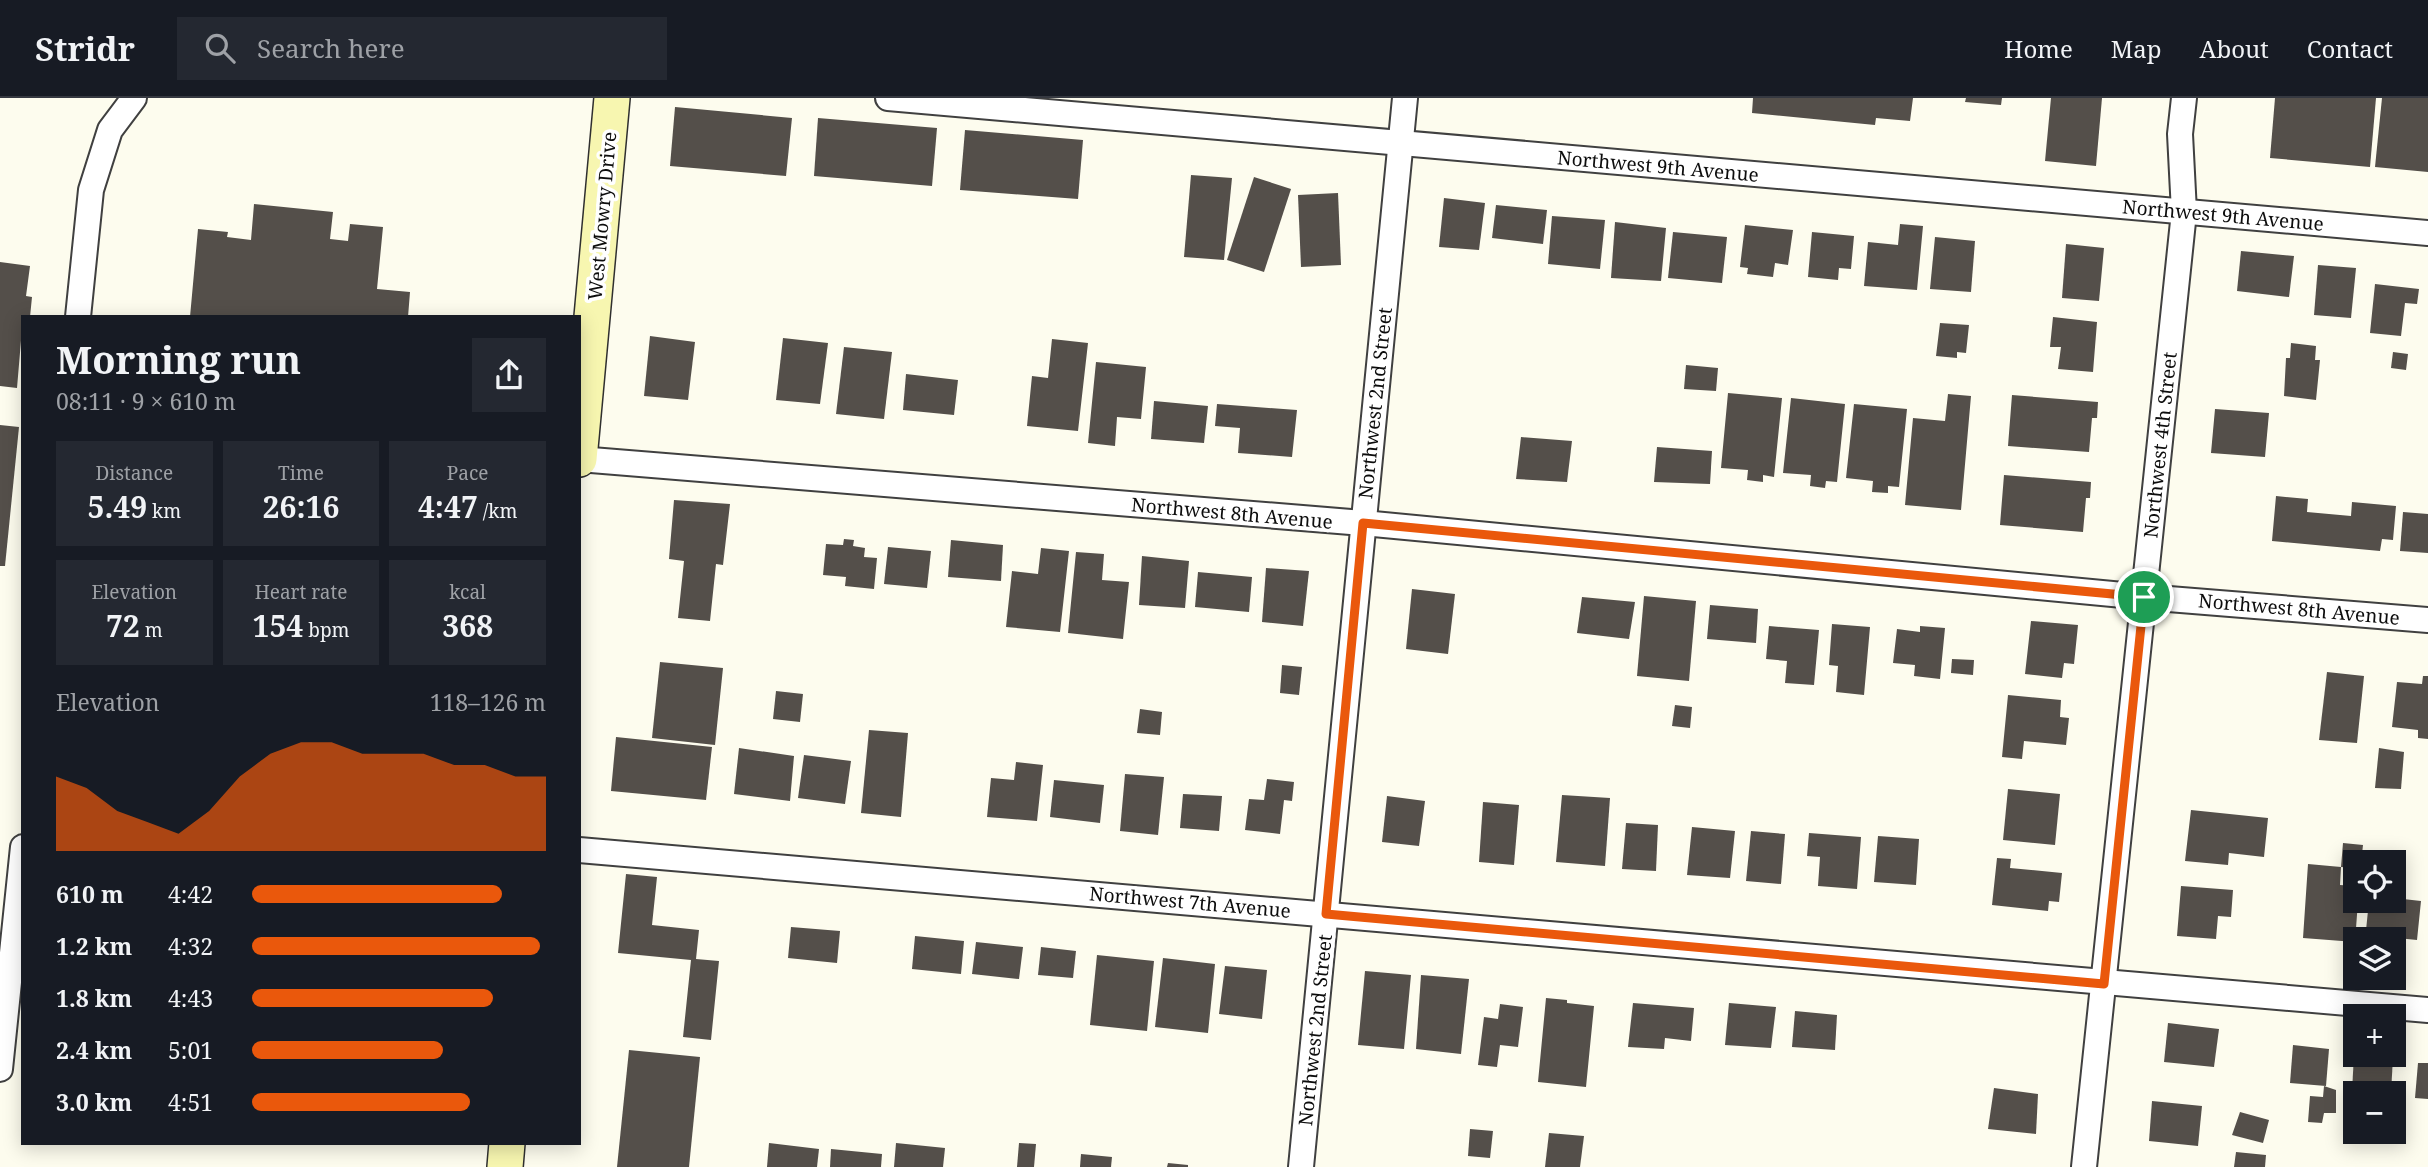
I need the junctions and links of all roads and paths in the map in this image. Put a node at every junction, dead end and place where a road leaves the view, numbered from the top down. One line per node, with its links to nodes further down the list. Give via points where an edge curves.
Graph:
1 (134, 98): 9 (street, via 110,130 91,190)
2 (612, 98): 10 (street, West Mowry Drive)
3 (888, 98): 6 (street, Northwest 9th Avenue)
4 (1405, 98): 6 (street, Northwest 2nd Street)
5 (2184, 98): 7 (street, Northwest 4th Street, via 2180,134)
6 (1401, 144): 7 (street, Northwest 9th Avenue); 12 (street, Northwest 2nd Street)
7 (2184, 212): 8 (street, Northwest 9th Avenue); 13 (street, Northwest 4th Street)
8 (2428, 233)
9 (78, 315)
10 (581, 437)
11 (581, 459): 12 (street, Northwest 8th Avenue)
12 (1363, 523): 13 (street, Northwest 8th Avenue); 17 (street, Northwest 2nd Street)
13 (2144, 597): 14 (street, Northwest 8th Avenue); 18 (street, Northwest 4th Street)
14 (2428, 620)
15 (581, 850): 17 (street, Northwest 7th Avenue)
16 (21, 866): 20 (street)
17 (1326, 914): 18 (street, Northwest 7th Avenue); 23 (street, Northwest 2nd Street)
18 (2104, 984): 19 (street, Northwest 7th Avenue); 24 (street, Northwest 4th Street)
19 (2428, 1010)
20 (0, 1069)
21 (507, 1145): 22 (street)
22 (505, 1167)
23 (1301, 1167)
24 (2084, 1167)

